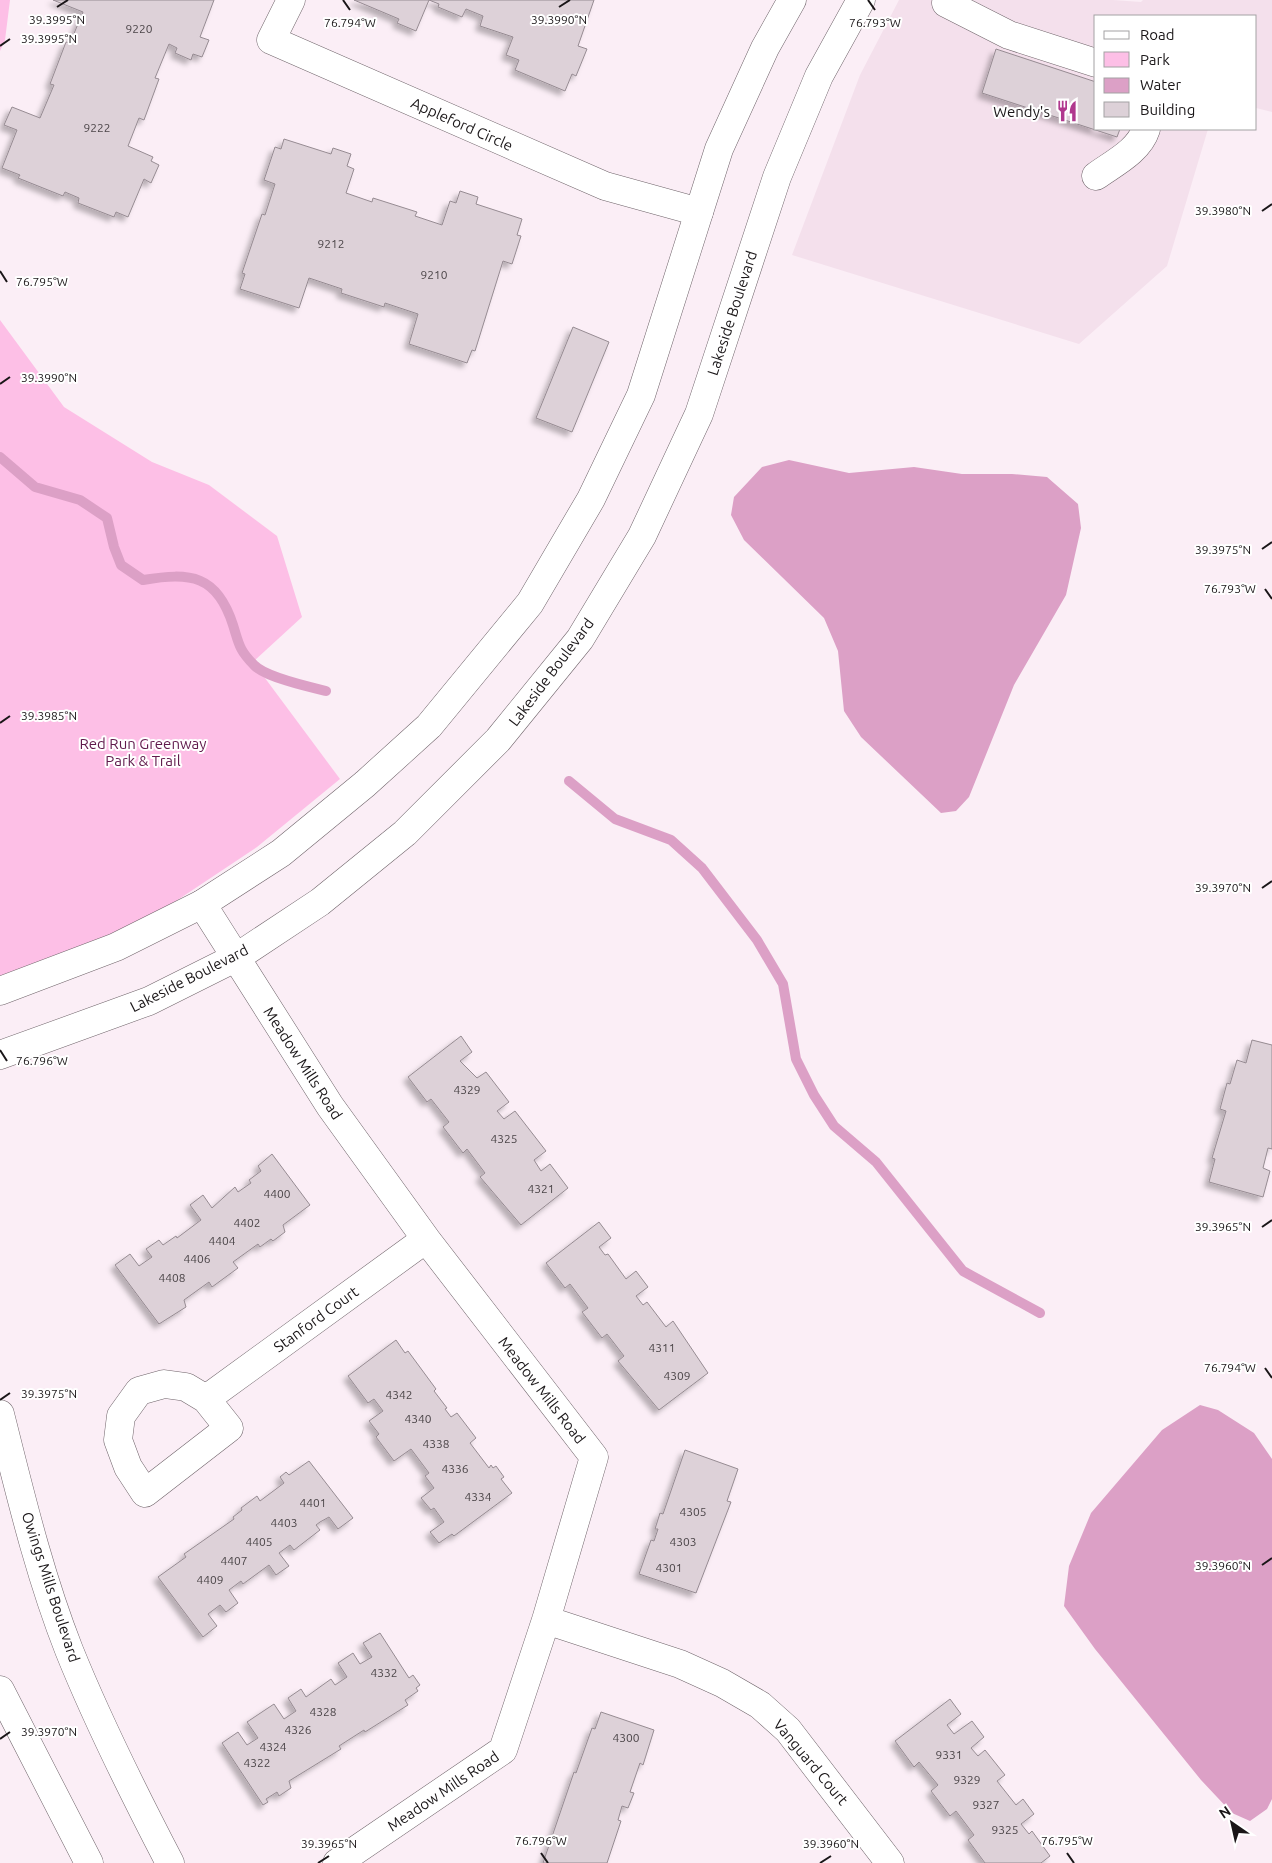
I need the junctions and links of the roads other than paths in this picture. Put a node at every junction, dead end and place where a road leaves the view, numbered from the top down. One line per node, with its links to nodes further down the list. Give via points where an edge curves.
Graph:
1 (291, 0): 8 (main road, Appleford Circle, via 271,40 605,186)
2 (792, 0): 8 (main road, via 765,48 719,149)
3 (862, 0): 10 (main road, Lakeside Boulevard, via 819,76 777,177 699,414 642,536 580,639 498,740 405,833 320,902)
4 (946, 3): 5 (main road, via 1009,35)
5 (1094, 63)
6 (1146, 130): 7 (main road, via 1129,153)
7 (1096, 176)
8 (699, 212): 9 (main road, via 641,395 591,499 530,603 429,726 281,853)
9 (202, 904): 10 (main road, Meadow Mills Road); 11 (main road, via 116,947)
10 (237, 957): 12 (main road, Lakeside Boulevard, via 149,1001); 13 (main road, Meadow Mills Road, via 330,1106)
11 (0, 992)
12 (0, 1055)
13 (426, 1239): 14 (main road, Stanford Court); 16 (main road, Meadow Mills Road, via 594,1457)
14 (206, 1398)
15 (0, 1414): 19 (main road, Owings Mills Boulevard, via 34,1546 69,1650)
16 (546, 1620): 20 (main road, Meadow Mills Road, via 503,1750); 21 (main road, Vanguard Court, via 680,1664 722,1682 760,1705 788,1730)
17 (0, 1690): 18 (main road)
18 (89, 1863)
19 (170, 1863)
20 (337, 1863)
21 (890, 1863)

